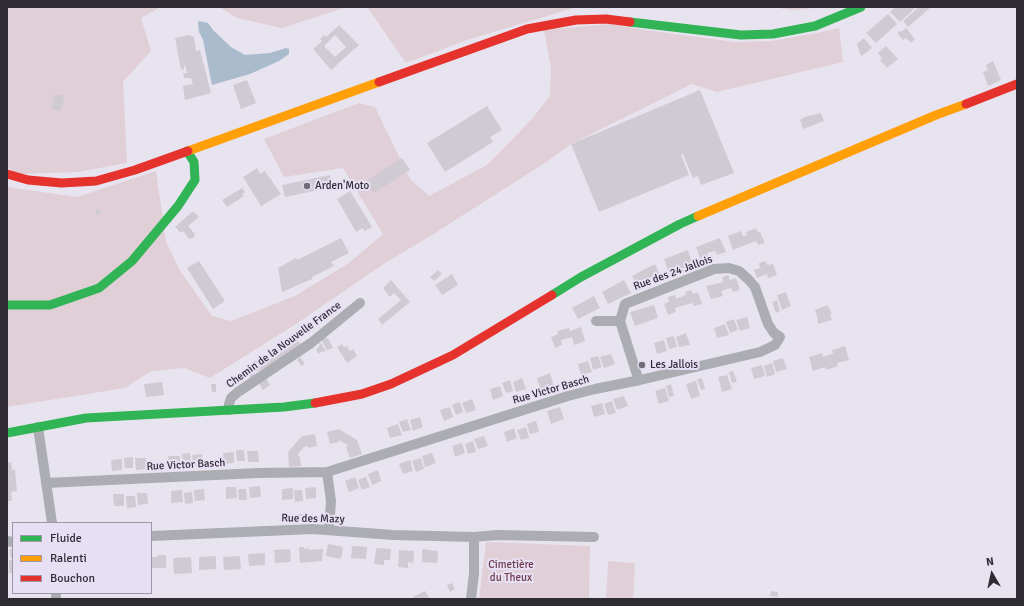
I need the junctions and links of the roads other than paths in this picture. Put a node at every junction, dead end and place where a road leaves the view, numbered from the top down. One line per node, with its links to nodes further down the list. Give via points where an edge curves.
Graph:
1 (861, 7): 3 (street, via 815,26 773,34 741,35 606,19 576,20 527,29)
2 (1017, 84): 11 (street, via 936,115 680,224 581,278 453,355 391,384 334,400 284,407)
3 (187, 151): 4 (street, via 96,181 62,183 28,180); 6 (street, via 194,162 195,180 178,206 132,261 100,288 50,305)
4 (7, 174)
5 (360, 303): 11 (street, Chemin de la Nouvelle France, via 311,343 238,392 231,398)
6 (7, 305)
7 (596, 321): 8 (street)
8 (620, 321): 9 (street, Rue des 24 Jallois, via 625,304 714,269 729,268 739,271 755,287 768,324); 10 (street)
9 (780, 337): 10 (street, Rue Victor Basch, via 775,345 760,352)
10 (640, 380): 14 (street, Rue Victor Basch, via 568,396)
11 (229, 410): 12 (street, via 86,418)
12 (38, 427): 13 (street); 15 (street)
13 (7, 433)
14 (328, 472): 15 (street, Rue Victor Basch); 17 (street, via 331,501)
15 (46, 483): 16 (street)
16 (52, 522)
17 (329, 530): 18 (street, Rue des Mazy); 19 (street, Rue des Mazy)
18 (152, 536)
19 (474, 537): 20 (street, Rue des Mazy); 21 (street, via 474,573)
20 (594, 537)
21 (470, 599)

